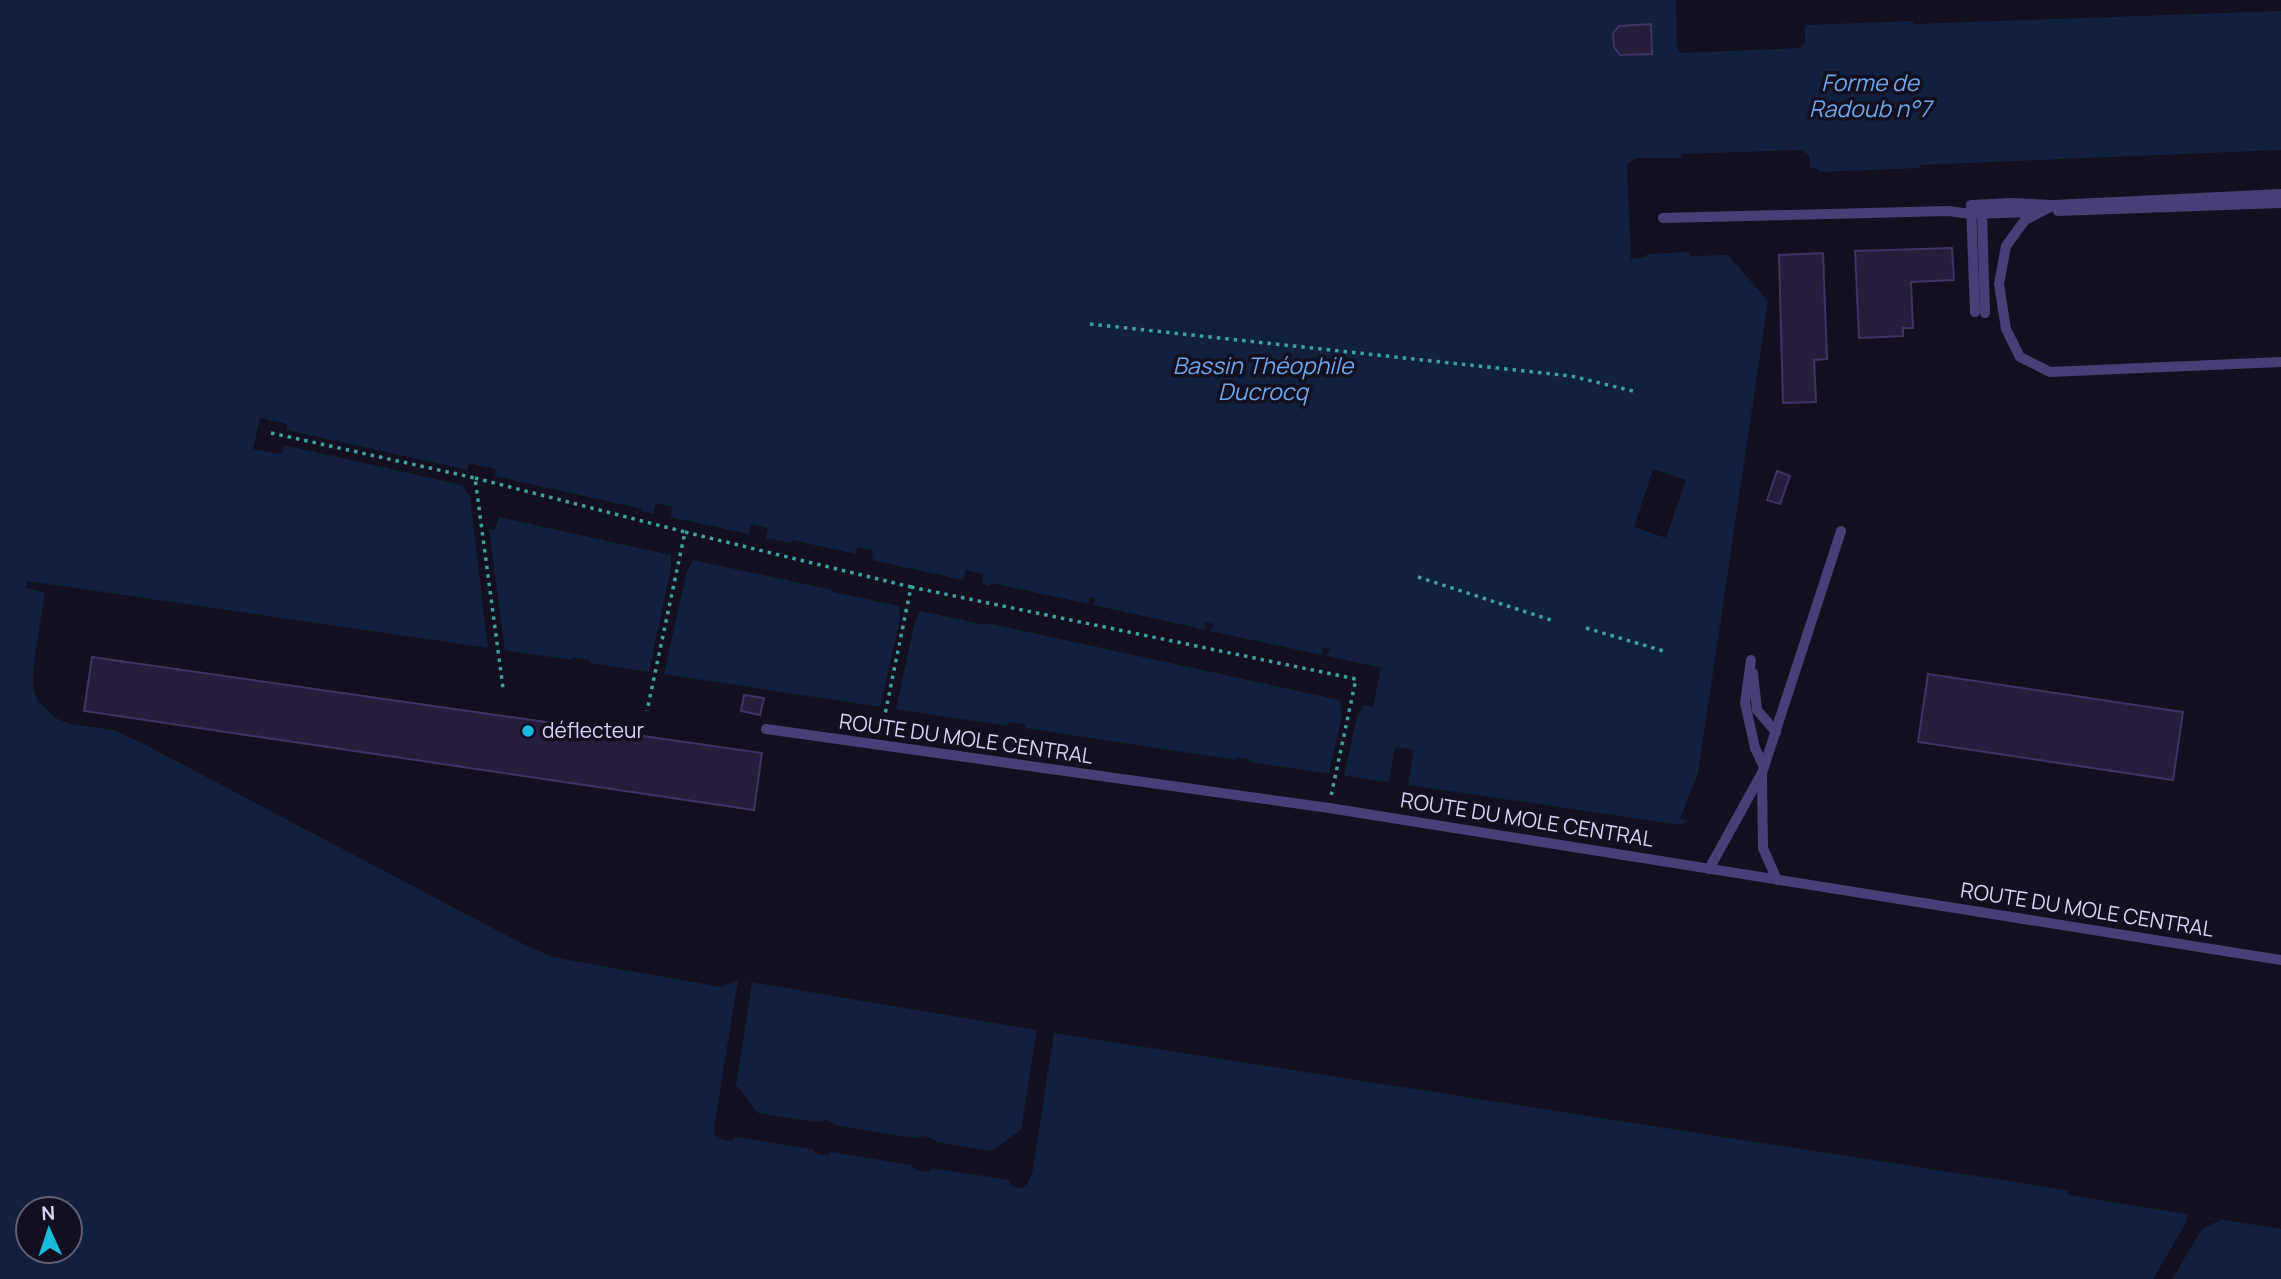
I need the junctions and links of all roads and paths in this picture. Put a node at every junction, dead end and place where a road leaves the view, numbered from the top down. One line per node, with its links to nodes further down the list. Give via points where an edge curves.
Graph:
1 (2281, 194): 3 (lane)
2 (2281, 203): 5 (lane)
3 (2054, 205): 4 (lane, via 2010,203); 5 (lane)
4 (1975, 211): 5 (lane); 6 (lane); 7 (lane)
5 (2042, 212): 9 (lane, via 2025,220 2006,246 1999,284 2006,329 2020,357 2050,372)
6 (1663, 218)
7 (1980, 313)
8 (1090, 324): 10 (path, via 1571,376)
9 (2281, 362)
10 (1633, 391)
11 (271, 433): 12 (path)
12 (475, 478): 14 (path); 20 (path)
13 (1842, 531): 24 (lane)
14 (685, 532): 16 (path); 21 (path)
15 (1418, 576): 17 (path)
16 (911, 587): 22 (path); 26 (path, via 1356,679)
17 (1554, 621)
18 (1586, 628): 19 (path)
19 (1667, 652)
20 (503, 688)
21 (647, 710)
22 (884, 717)
23 (766, 729): 27 (lane, ROUTE DU MOLE CENTRAL, via 1329,808)
24 (1776, 732): 25 (lane); 25 (lane, via 1757,710 1751,660 1745,703)
25 (1763, 770): 27 (lane); 28 (lane, via 1763,848)
26 (1335, 779)
27 (1709, 869): 28 (lane, ROUTE DU MOLE CENTRAL)
28 (1777, 880): 29 (lane, ROUTE DU MOLE CENTRAL)
29 (2281, 960)

